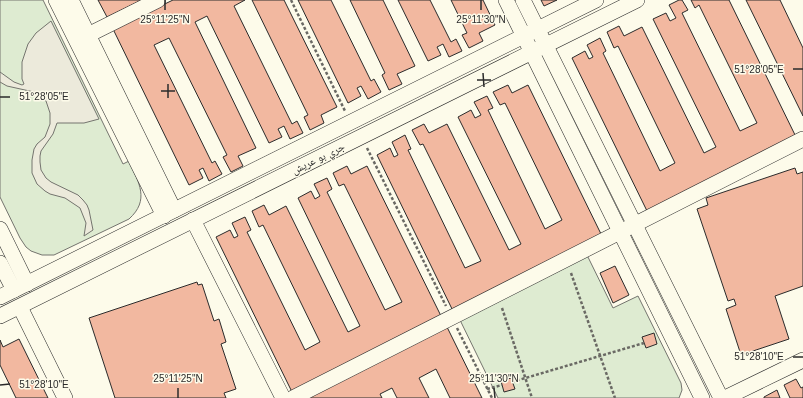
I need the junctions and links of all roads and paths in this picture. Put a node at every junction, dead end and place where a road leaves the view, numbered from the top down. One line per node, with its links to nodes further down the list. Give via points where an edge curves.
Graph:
1 (56, 0): 17 (street)
2 (71, 0): 10 (street)
3 (158, 0): 10 (street)
4 (291, 0): 14 (path)
5 (506, 0): 11 (street)
6 (523, 0): 9 (street)
7 (596, 0): 9 (street, جري بو عريش)
8 (637, 0): 12 (street, جري بو عريش)
9 (538, 30): 11 (street, جري بو عريش); 12 (street)
10 (88, 35): 17 (street)
11 (523, 36): 13 (street); 14 (street, جري بو عريش)
12 (546, 45): 13 (street, جري بو عريش); 19 (street)
13 (532, 52): 15 (street, جري بو عريش); 21 (street)
14 (350, 122): 17 (street, جري بو عريش)
15 (362, 136): 18 (street, جري بو عريش); 30 (path)
16 (803, 139): 19 (street)
17 (169, 213): 24 (street, جري بو عريش)
18 (193, 220): 28 (street, جري بو عريش); 39 (street)
19 (635, 224): 21 (street); 45 (street)
20 (0, 229): 24 (street)
21 (620, 232): 22 (street); 44 (street)
22 (566, 259): 26 (street); 32 (path)
23 (0, 263): 25 (street)
24 (27, 284): 25 (street, جري بو عريش)
25 (14, 290): 27 (street, جري بو عريش)
26 (498, 294): 30 (street); 34 (path)
27 (0, 297)
28 (20, 307): 29 (street, جري بو عريش); 38 (street)
29 (0, 316)
30 (452, 318): 37 (path); 40 (street)
31 (644, 343): 32 (path)
32 (600, 356): 34 (path); 43 (path)
33 (803, 360): 46 (street)
34 (526, 378): 35 (path); 42 (path)
35 (512, 382)
36 (502, 385): 37 (path)
37 (487, 390): 41 (path)
38 (65, 398)
39 (283, 398)
40 (293, 398)
41 (492, 398)
42 (532, 398)
43 (615, 398)
44 (702, 398)
45 (721, 398)
46 (725, 398)

